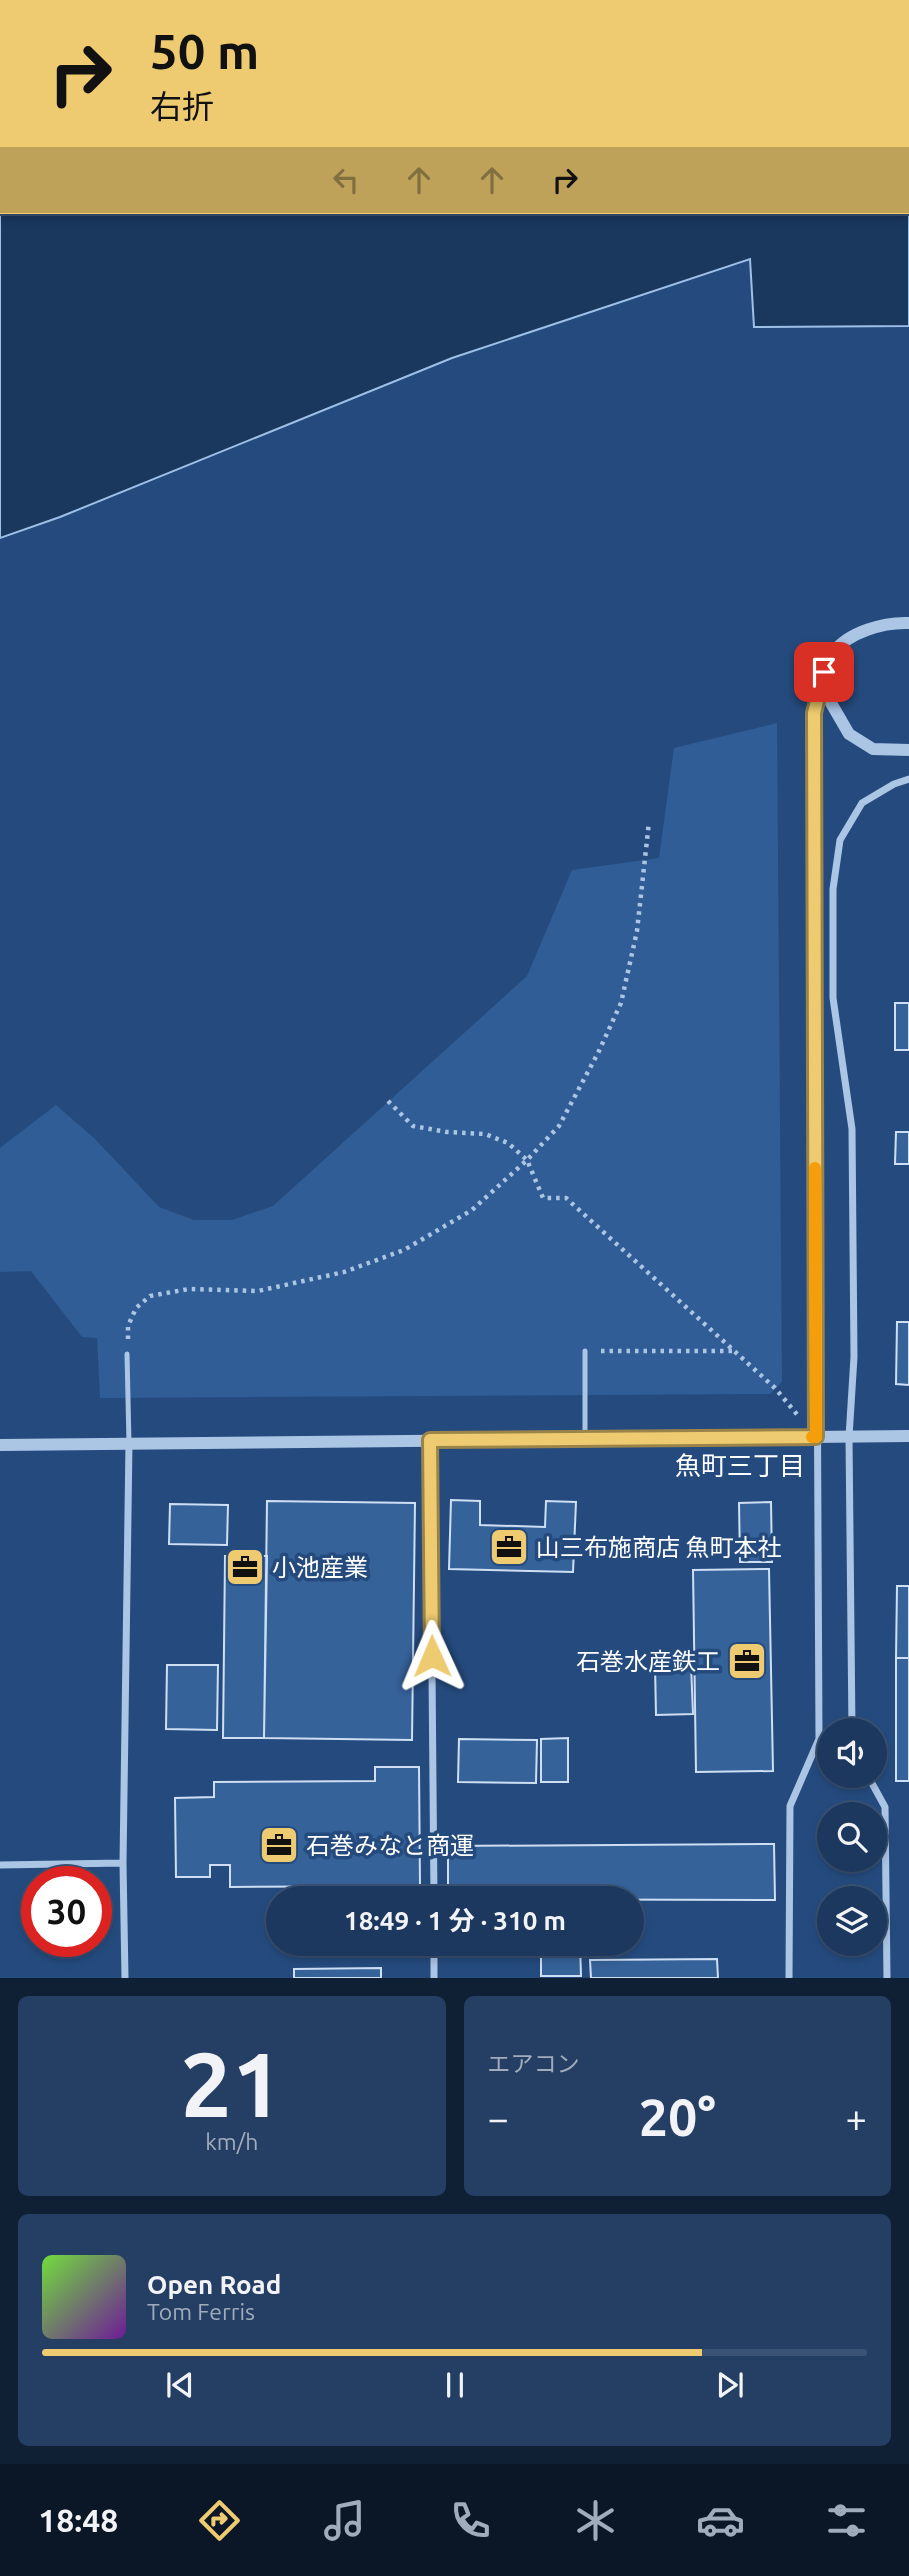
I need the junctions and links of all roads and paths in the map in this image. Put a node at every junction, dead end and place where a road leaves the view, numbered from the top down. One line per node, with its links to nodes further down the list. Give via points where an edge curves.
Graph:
1 (909, 624): 2 (street, via 881,626 854,636 833,652)
2 (820, 684): 3 (street, via 849,734 873,749); 12 (street, via 814,713)
3 (909, 750)
4 (909, 779): 13 (street, via 862,803 840,840 833,889 833,998 852,1129 854,1357)
5 (649, 822): 7 (path, via 637,931 621,1003 559,1126)
6 (388, 1101): 7 (path, via 413,1126 485,1134 508,1143)
7 (527, 1160): 9 (path, via 542,1198 566,1198); 10 (path, via 472,1210 404,1250 368,1264 258,1291 189,1289 150,1296 136,1308 128,1326)
8 (585, 1351): 9 (path); 14 (lane)
9 (733, 1351): 12 (path, via 775,1388)
10 (127, 1354): 16 (lane)
11 (909, 1436): 13 (street)
12 (816, 1437): 13 (street); 14 (street); 26 (street, via 819,1739 790,1806)
13 (849, 1437): 18 (street)
14 (585, 1439): 15 (street)
15 (430, 1440): 16 (street); 22 (street)
16 (129, 1443): 17 (street); 20 (street)
17 (0, 1445)
18 (852, 1718)
19 (875, 1788): 27 (street, via 885,1807)
20 (123, 1863): 21 (street); 24 (street)
21 (0, 1865)
22 (433, 1886)
23 (434, 1956): 25 (street)
24 (125, 1978)
25 (434, 1978)
26 (789, 1978)
27 (887, 1978)

